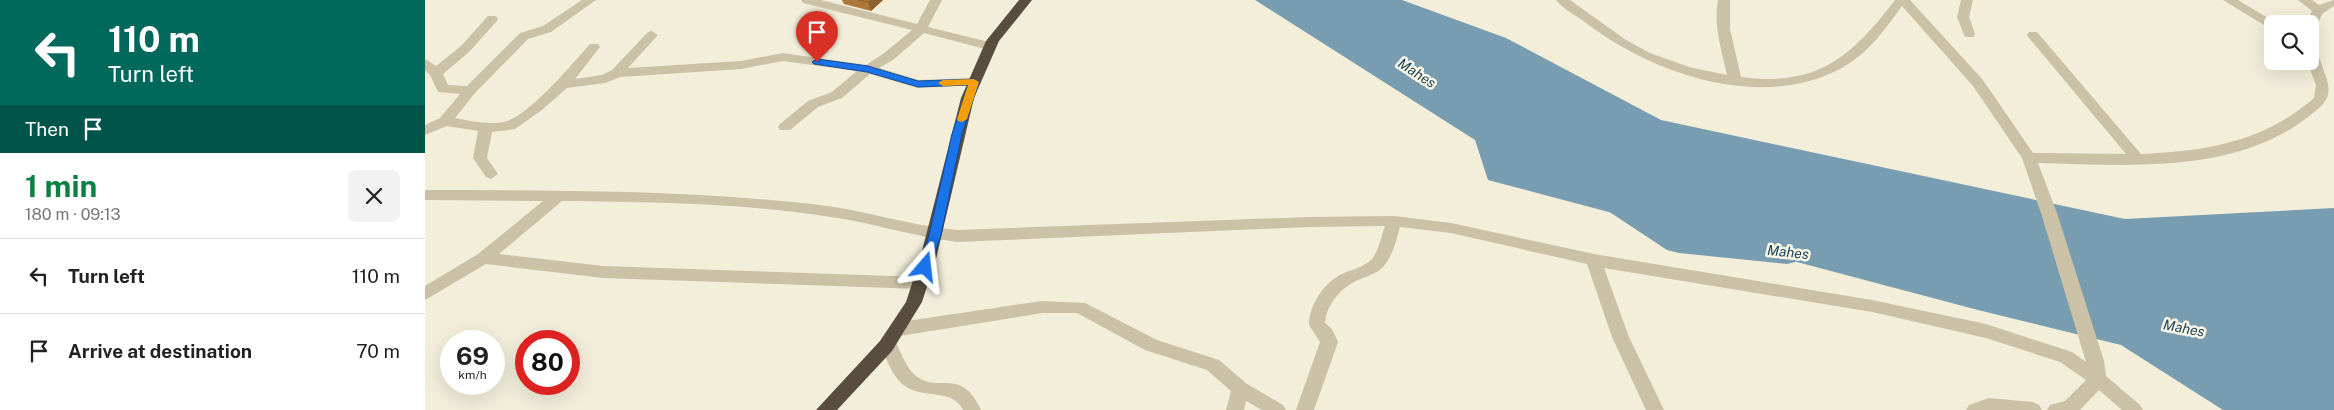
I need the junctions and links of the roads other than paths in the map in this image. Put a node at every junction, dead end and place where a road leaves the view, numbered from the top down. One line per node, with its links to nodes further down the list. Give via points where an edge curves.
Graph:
1 (590, 0): 30 (street, via 547,29 524,36)
2 (807, 0): 16 (street)
3 (936, 0): 16 (street)
4 (1026, 0): 20 (highway)
5 (1561, 0): 27 (street, via 1631,48 1673,66)
6 (1724, 0): 27 (street, via 1724,24)
7 (1902, 0): 27 (street, via 1865,44 1831,69 1784,82); 35 (street, via 1978,83)
8 (1967, 0): 17 (street, via 1963,17)
9 (2229, 0): 15 (street)
10 (2304, 0): 12 (street)
11 (2334, 2): 12 (street)
12 (2319, 10): 13 (street)
13 (2315, 15)
14 (493, 19): 26 (street, via 465,49)
15 (2264, 20)
16 (920, 30): 20 (street); 23 (street)
17 (1969, 34)
18 (652, 35): 25 (street)
19 (2033, 36): 36 (street)
20 (989, 46): 28 (highway)
21 (594, 47): 29 (street)
22 (425, 63): 26 (street)
23 (868, 69): 25 (street, via 783,57 741,65); 28 (street, via 918,84); 32 (street, via 837,96 813,104)
24 (2317, 70): 36 (street, via 2323,85 2321,99 2284,127 2227,149)
25 (617, 72): 29 (street, via 605,79)
26 (436, 73): 30 (street, via 443,89)
27 (1735, 80)
28 (974, 82): 41 (highway, via 957,134)
29 (563, 84): 33 (street, via 510,126)
30 (470, 90): 31 (street)
31 (445, 121): 33 (street); 34 (street)
32 (785, 127)
33 (486, 128): 37 (street, via 480,158)
34 (425, 131)
35 (2029, 158): 36 (street); 48 (street, via 2049,213)
36 (2137, 158)
37 (491, 174)
38 (425, 195): 39 (street)
39 (559, 195): 41 (street, via 816,209); 42 (street)
40 (1394, 221): 41 (street); 43 (street, via 1451,228); 54 (street, via 1381,259 1373,268 1345,280 1322,303 1316,316 1317,325 1329,342)
41 (935, 235): 44 (highway)
42 (484, 258): 44 (street, via 603,272); 45 (street)
43 (1594, 260): 48 (street, via 1872,306 1986,331 2066,357); 55 (street, via 1613,321)
44 (921, 283): 46 (highway)
45 (425, 294)
46 (900, 329): 47 (highway); 49 (street, via 1042,307 1079,306 1151,345 1213,365)
47 (888, 343): 50 (highway); 51 (street, via 910,381 959,393 970,403)
48 (2098, 379): 58 (street, via 2070,408); 59 (street)
49 (1241, 390): 52 (street); 53 (street)
50 (825, 410)
51 (972, 410)
52 (1235, 410)
53 (1277, 410)
54 (1305, 410)
55 (1655, 410)
56 (1975, 410): 57 (street, via 2007,406)
57 (2033, 410)
58 (2056, 410)
59 (2134, 410)

